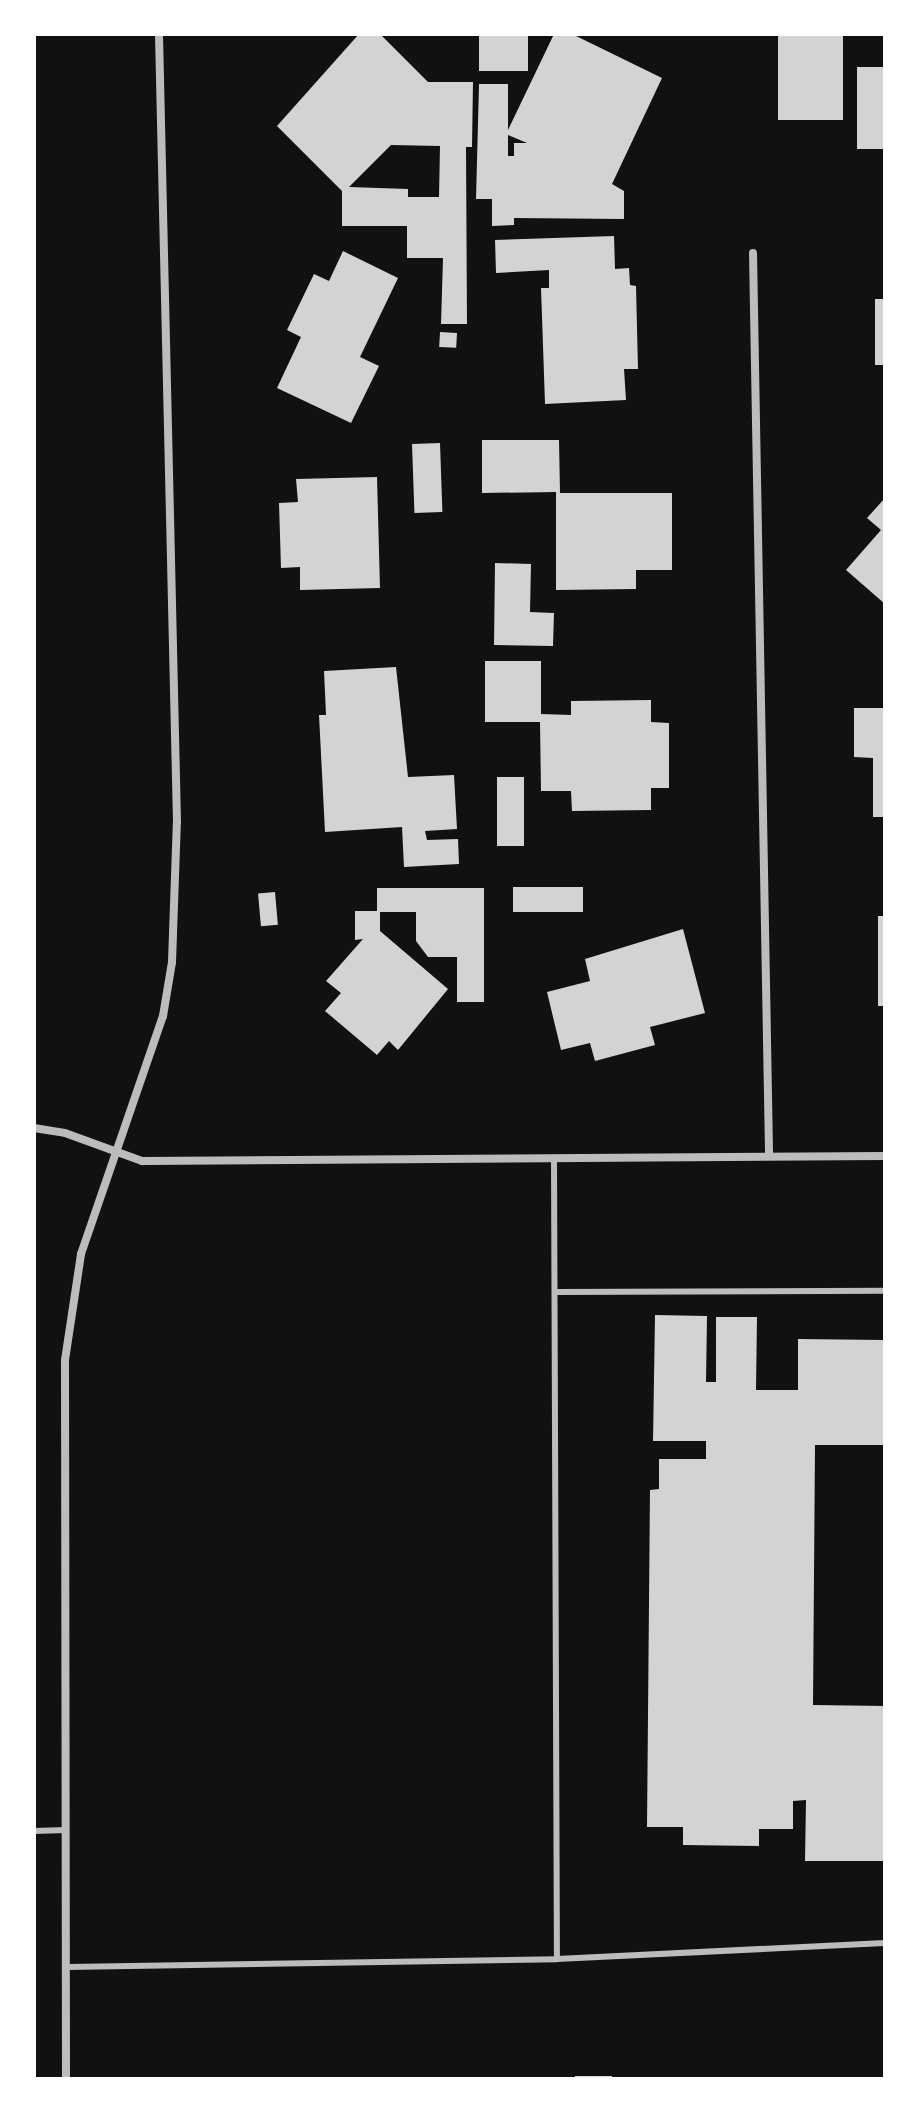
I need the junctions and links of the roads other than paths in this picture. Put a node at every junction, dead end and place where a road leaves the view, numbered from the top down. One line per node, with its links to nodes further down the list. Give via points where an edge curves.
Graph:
1 (159, 34): 4 (street, via 177,822 172,962 163,1016)
2 (753, 253): 5 (street)
3 (34, 1128): 4 (street)
4 (115, 1151): 7 (street, via 142,1161); 10 (street, via 81,1254 65,1360)
5 (769, 1156): 6 (street); 7 (street)
6 (885, 1156)
7 (554, 1158): 9 (lane)
8 (885, 1291): 9 (lane)
9 (555, 1292): 13 (lane)
10 (67, 1830): 11 (lane); 14 (street)
11 (34, 1831)
12 (885, 1943): 13 (lane)
13 (557, 1959): 14 (lane)
14 (67, 1967): 15 (street)
15 (66, 2079)

